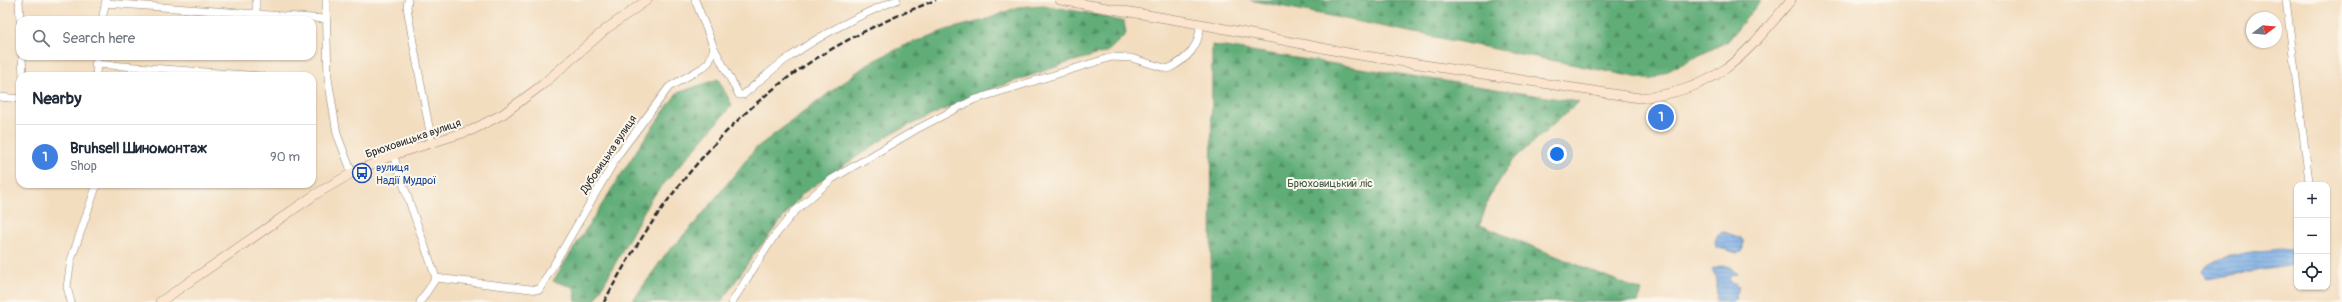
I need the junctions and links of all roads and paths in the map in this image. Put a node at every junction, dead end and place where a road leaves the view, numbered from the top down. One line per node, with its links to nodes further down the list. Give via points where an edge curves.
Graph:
1 (19, 0): 13 (street)
2 (256, 0): 12 (street)
3 (326, 0): 17 (street)
4 (408, 0): 28 (street, via 408,14)
5 (647, 0): 28 (main road, Брюховицька вулиця, via 606,29 542,85 503,114 472,130)
6 (695, 0): 19 (street)
7 (896, 0): 19 (street, via 826,34 789,57 743,95 739,95)
8 (1060, 0): 18 (main road)
9 (1790, 0): 18 (main road, via 1750,49 1734,64 1698,84 1664,96 1639,98 1353,54)
10 (2286, 0): 31 (street)
11 (105, 2): 12 (street); 14 (street)
12 (256, 14): 15 (street)
13 (20, 16)
14 (103, 16)
15 (279, 16)
16 (316, 19): 17 (street)
17 (326, 20): 30 (street, via 328,78 337,134)
18 (1200, 24): 37 (street, via 1200,39 1181,62 1168,69 1131,58 1112,57 973,100 917,128 832,179 811,196 773,238)
19 (714, 48): 33 (street, Дубовицька вулиця, via 709,62 669,87 618,155 539,290)
20 (22, 60): 23 (street)
21 (96, 60): 22 (street)
22 (95, 64): 24 (street); 25 (street)
23 (23, 72)
24 (96, 72)
25 (206, 72)
26 (0, 97): 27 (street)
27 (16, 99)
28 (432, 143): 29 (main road, Брюховицька вулиця)
29 (393, 155): 30 (main road, Брюховицька вулиця); 33 (street)
30 (352, 173): 35 (main road, Брюховицька вулиця, via 316,194)
31 (2309, 181)
32 (96, 188): 34 (street, via 71,260 68,287)
33 (436, 278): 36 (street)
34 (71, 302)
35 (160, 302)
36 (420, 302)
37 (732, 302)

